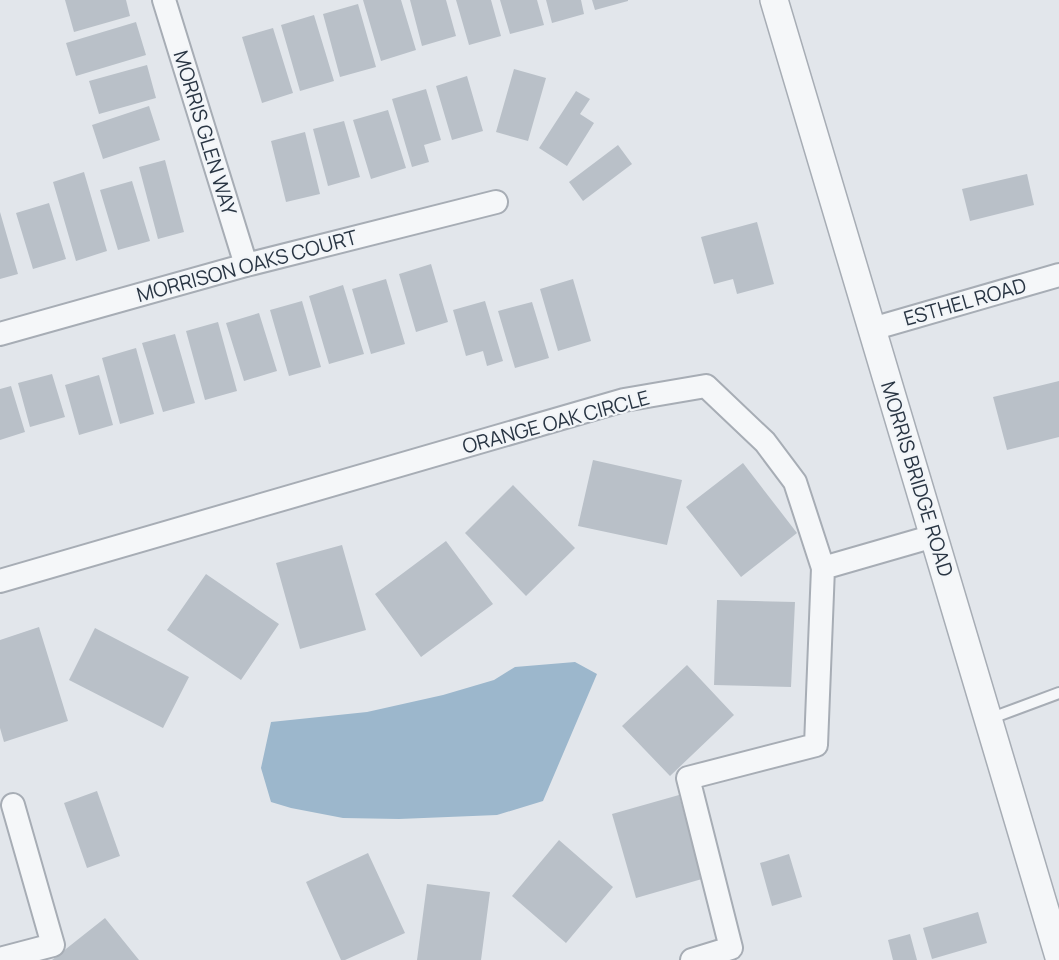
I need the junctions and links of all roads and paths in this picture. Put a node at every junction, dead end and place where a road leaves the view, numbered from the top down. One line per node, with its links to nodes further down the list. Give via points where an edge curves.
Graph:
1 (774, 0): 6 (street, MORRIS BRIDGE ROAD)
2 (169, 1): 4 (street, MORRIS GLEN WAY)
3 (496, 202): 4 (street, MORRISON OAKS COURT)
4 (246, 265): 7 (street, MORRISON OAKS COURT)
5 (1059, 275): 6 (street, ESTHEL ROAD)
6 (872, 329): 8 (street, MORRIS BRIDGE ROAD)
7 (0, 334)
8 (934, 536): 9 (street); 12 (street, MORRIS BRIDGE ROAD)
9 (823, 568): 10 (street, ORANGE OAK CIRCLE, via 795,482 765,442 706,386 624,400); 16 (street, ORANGE OAK CIRCLE, via 816,745 688,778 731,948)
10 (0, 581)
11 (1059, 693): 12 (lane)
12 (988, 719): 14 (street, MORRIS BRIDGE ROAD)
13 (13, 805): 15 (street, via 53,945)
14 (1059, 957)
15 (0, 959)
16 (692, 960)

